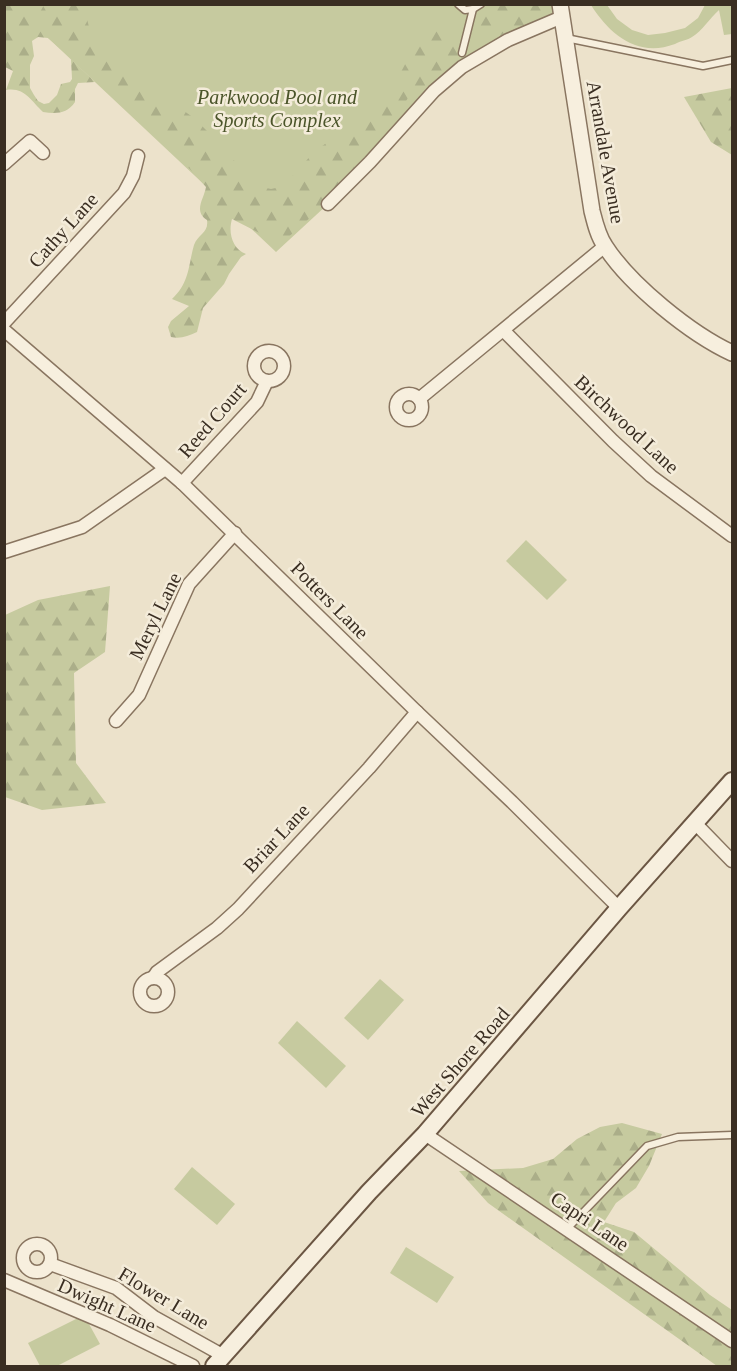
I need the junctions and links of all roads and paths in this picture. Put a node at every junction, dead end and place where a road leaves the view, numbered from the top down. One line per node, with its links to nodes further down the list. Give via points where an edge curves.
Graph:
1 (458, 4): 3 (lane, via 465,10)
2 (481, 4): 3 (lane)
3 (473, 9): 6 (lane)
4 (561, 11): 5 (street, Arrandale Avenue); 11 (street, via 462,67 434,91)
5 (565, 38): 7 (lane, via 703,66); 12 (street, Arrandale Avenue, via 592,211)
6 (462, 53)
7 (732, 60)
8 (43, 153): 10 (street, via 30,141)
9 (138, 156): 13 (street, Cathy Lane, via 124,193)
10 (4, 164)
11 (328, 204)
12 (610, 252): 15 (street, via 582,266); 16 (street, Arrandale Avenue, via 664,308 690,329)
13 (4, 323)
14 (4, 330): 19 (street, Potters Lane)
15 (504, 331): 18 (street); 22 (street, Birchwood Lane, via 651,476)
16 (732, 353)
17 (267, 381): 20 (street, Reed Court, via 256,402)
18 (418, 399)
19 (165, 469): 20 (street, Potters Lane); 23 (street, via 82,527)
20 (182, 483): 21 (street, Potters Lane)
21 (235, 533): 24 (street, Potters Lane); 25 (street, Meryl Lane, via 189,584 139,694)
22 (732, 536)
23 (4, 552)
24 (417, 712): 29 (street, Potters Lane); 30 (street, Briar Lane, via 238,909)
25 (117, 721)
26 (732, 781): 27 (main road, West Shore Road)
27 (695, 823): 28 (street); 29 (main road, West Shore Road)
28 (732, 861)
29 (619, 908): 31 (main road, West Shore Road)
30 (153, 978)
31 (425, 1134): 33 (street, Capri Lane); 37 (main road, West Shore Road)
32 (732, 1135): 33 (lane, via 678,1137 647,1146)
33 (567, 1229): 36 (street, Capri Lane)
34 (50, 1264): 37 (street, Flower Lane, via 116,1288)
35 (4, 1280): 38 (street, Dwight Lane)
36 (732, 1341)
37 (219, 1361)
38 (193, 1366)

